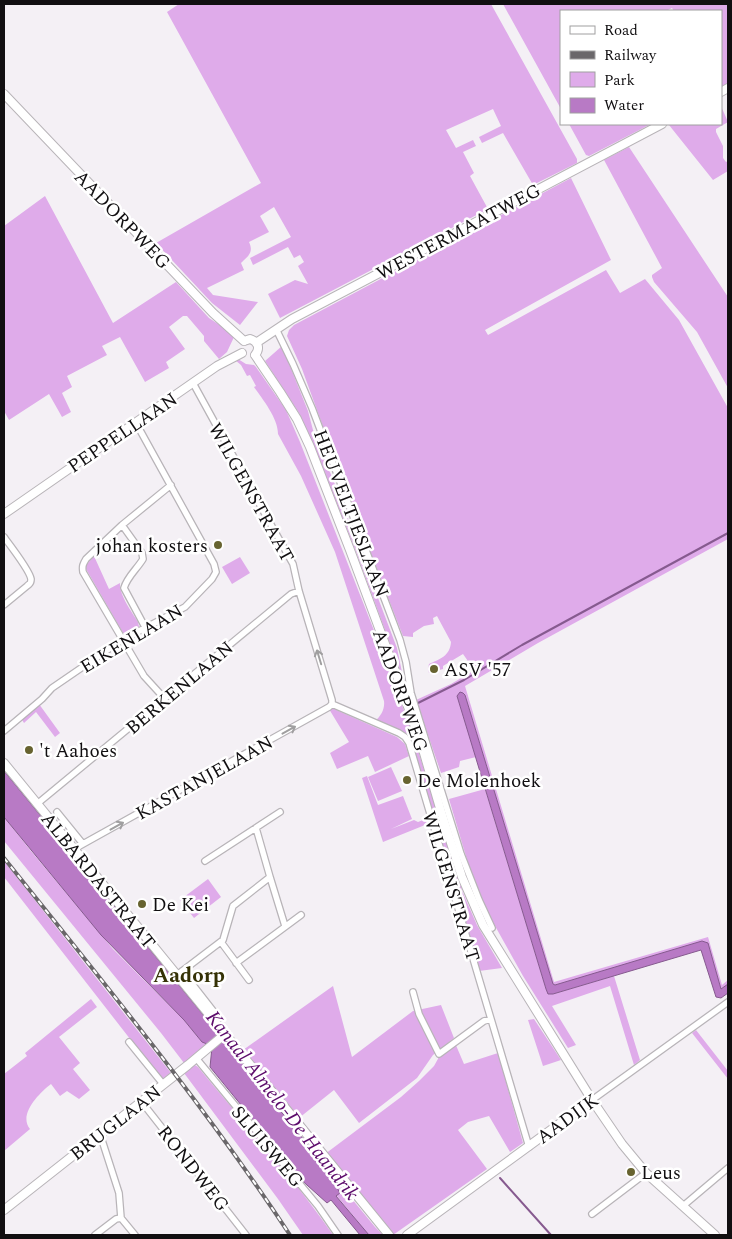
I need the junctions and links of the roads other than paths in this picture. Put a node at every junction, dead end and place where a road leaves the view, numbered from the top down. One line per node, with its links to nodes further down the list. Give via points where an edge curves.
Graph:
1 (4, 94): 4 (street, AADORPWEG, via 213,313)
2 (660, 125): 3 (street, WESTERMAATWEG)
3 (276, 329): 5 (street, WESTERMAATWEG); 32 (street, HEUVELTJESLAAN, via 312,408 400,640 411,693 461,854)
4 (244, 341): 5 (street); 6 (street, via 240,349)
5 (256, 342): 7 (street, via 258,352)
6 (242, 353): 7 (street, via 248,357); 8 (street, PEPPELLAAN)
7 (255, 355): 44 (street, AADORPWEG, via 297,419 310,447 404,695 462,877 478,914)
8 (193, 384): 9 (street, PEPPELLAAN); 14 (street, WILGENSTRAAT, via 294,564)
9 (136, 423): 10 (street, EIKENLAAN); 11 (street, PEPPELLAAN)
10 (170, 485): 12 (street); 16 (street, EIKENLAAN, via 216,572 185,607)
11 (4, 514)
12 (122, 525): 16 (street, via 142,553 143,560 124,588); 17 (street, via 86,559 82,568)
13 (4, 537): 15 (street, via 31,578 27,586)
14 (299, 591): 18 (street, BERKENLAAN, via 291,594); 19 (street, WILGENSTRAAT, one-way to 14)
15 (4, 605)
16 (145, 627): 17 (street, EIKENLAAN)
17 (122, 640): 18 (street, via 144,676); 20 (street, EIKENLAAN, via 52,688)
18 (165, 699): 22 (street, BERKENLAAN)
19 (332, 704): 26 (street, KASTANJELAAN, one-way to 19); 39 (street, WILGENSTRAAT, via 406,737)
20 (4, 731)
21 (4, 763): 22 (street, ALBARDASTRAAT)
22 (37, 804): 27 (street, ALBARDASTRAAT)
23 (57, 812): 26 (street, ALBARDASTRAAT)
24 (280, 812): 25 (street)
25 (256, 828): 28 (street); 29 (street)
26 (83, 844): 27 (street, KASTANJELAAN)
27 (74, 850): 35 (street, ALBARDASTRAAT)
28 (206, 861)
29 (270, 877): 31 (street); 33 (street, via 233,906)
30 (301, 915): 31 (street)
31 (285, 926): 34 (street)
32 (492, 928)
33 (221, 942): 34 (street); 35 (street)
34 (236, 963): 36 (street)
35 (179, 973): 40 (street, ALBARDASTRAAT)
36 (249, 980)
37 (413, 992): 39 (street, via 419,1014 439,1054)
38 (728, 1002): 44 (street, AADIJK)
39 (491, 1019): 47 (street, WILGENSTRAAT)
40 (225, 1034): 42 (street, BRUGLAAN); 58 (street, ALBARDASTRAAT)
41 (129, 1042): 43 (street)
42 (196, 1058): 43 (street, BRUGLAAN); 57 (street, SLUISWEG, via 318,1206)
43 (163, 1084): 45 (street, BRUGLAAN)
44 (592, 1100): 47 (street, AADIJK); 49 (street, AADORPWEG)
45 (141, 1101): 46 (street, BRUGLAAN); 56 (street, RONDWEG)
46 (100, 1134): 51 (street, BRUGLAAN); 53 (street, via 119,1193)
47 (529, 1146): 59 (street, AADIJK)
48 (728, 1168): 50 (street)
49 (646, 1173): 50 (street, AADORPWEG); 52 (street)
50 (683, 1206): 60 (street, AADORPWEG)
51 (4, 1210)
52 (592, 1214)
53 (121, 1218): 54 (street); 55 (street)
54 (95, 1235)
55 (135, 1235)
56 (246, 1235)
57 (338, 1235)
58 (389, 1235)
59 (407, 1235)
60 (714, 1235)

